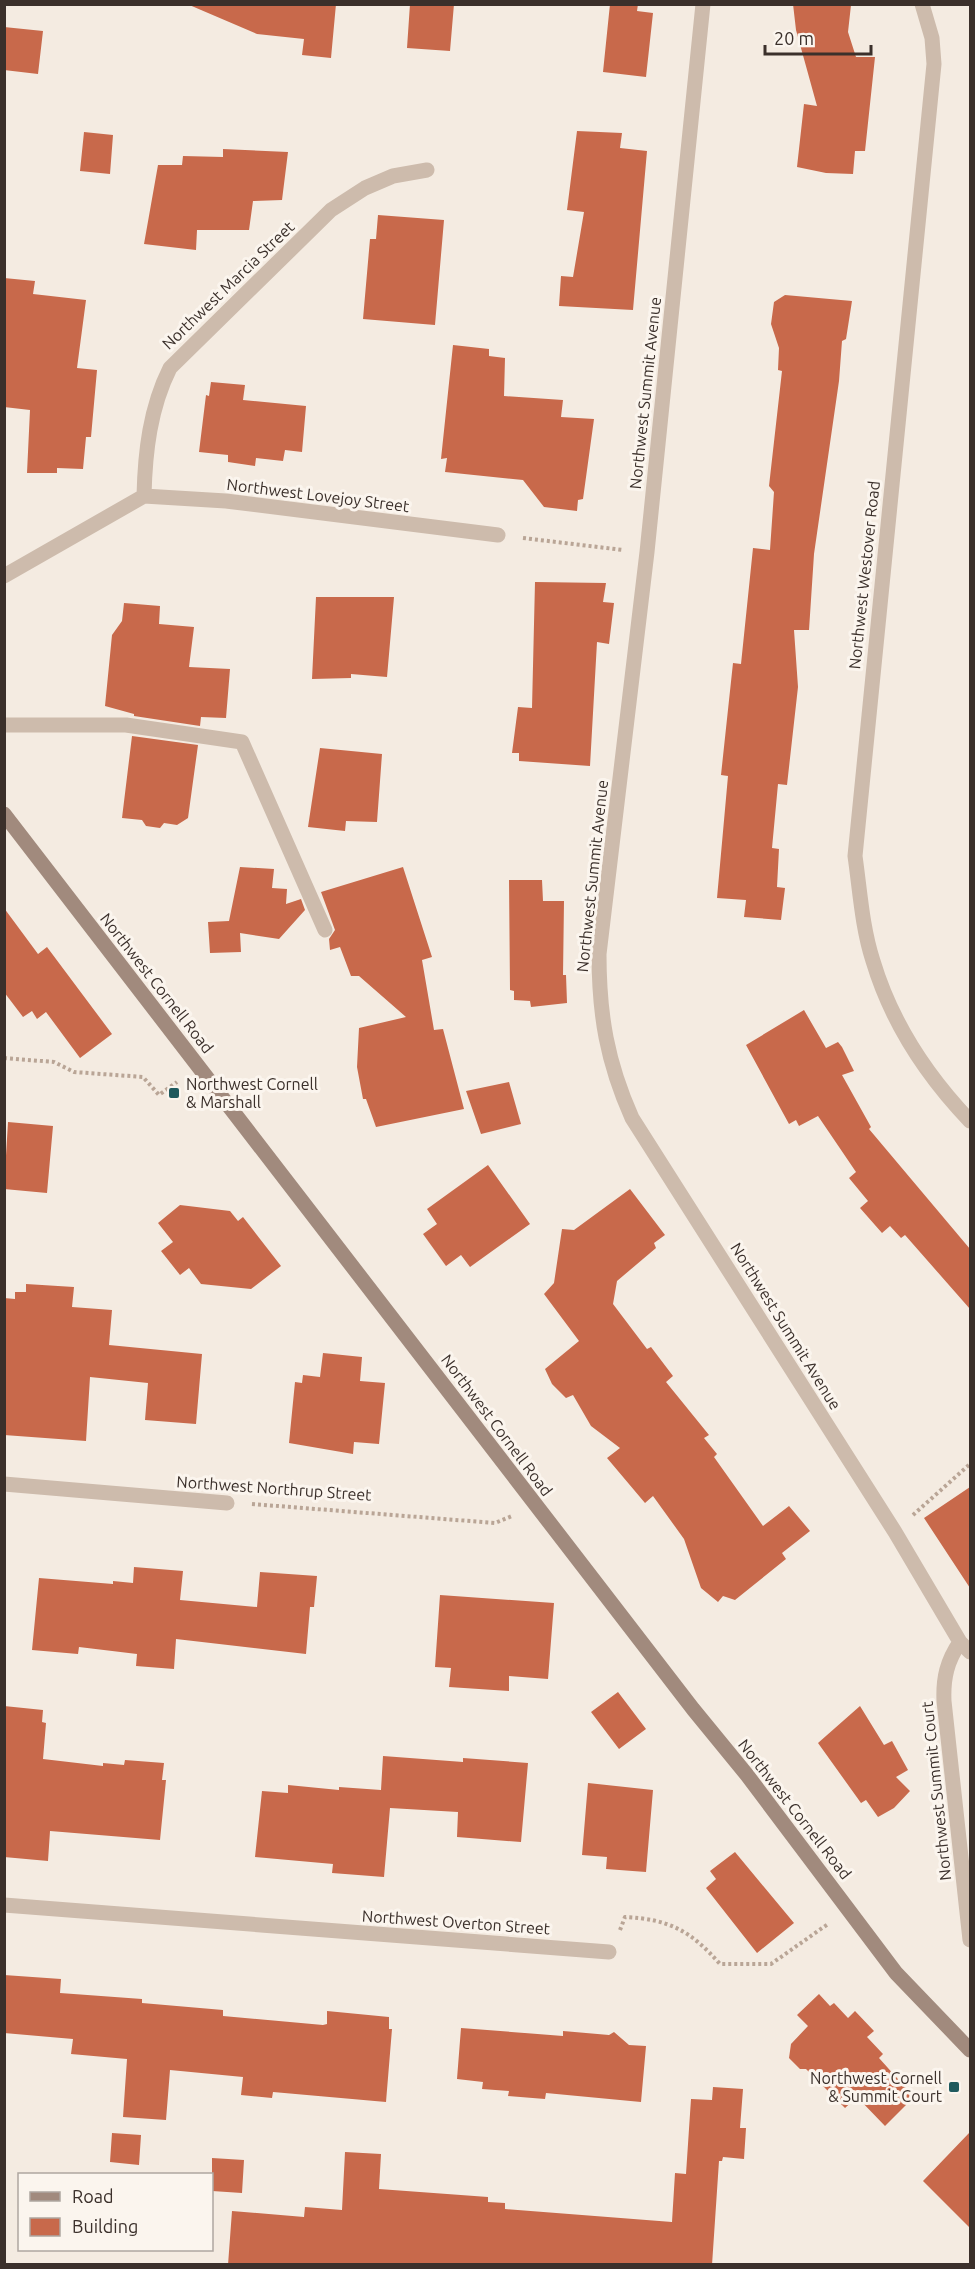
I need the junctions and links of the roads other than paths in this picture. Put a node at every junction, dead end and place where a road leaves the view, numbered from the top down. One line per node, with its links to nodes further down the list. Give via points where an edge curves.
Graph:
1 (703, 4): 13 (street, Northwest Summit Avenue, via 647,552 599,954 599,996 610,1062 632,1118)
2 (922, 4): 10 (street, Northwest Westover Road, via 932,38 934,63 855,856 873,961 896,1016 919,1059)
3 (427, 170): 4 (street, Northwest Marcia Street, via 393,176 331,210 170,368 152,414)
4 (144, 496): 5 (street, Northwest Lovejoy Street, via 226,501); 6 (street)
5 (498, 535)
6 (4, 576)
7 (4, 725): 9 (street, via 126,725 242,742)
8 (4, 814): 17 (main road, Northwest Cornell Road, via 896,1973)
9 (325, 930)
10 (970, 1121)
11 (4, 1484): 12 (street, Northwest Northrup Street)
12 (227, 1503)
13 (965, 1647): 15 (street, Northwest Summit Court, via 949,1657 944,1701)
14 (4, 1905): 16 (street, Northwest Overton Street)
15 (970, 1940)
16 (609, 1952)
17 (970, 2050)

